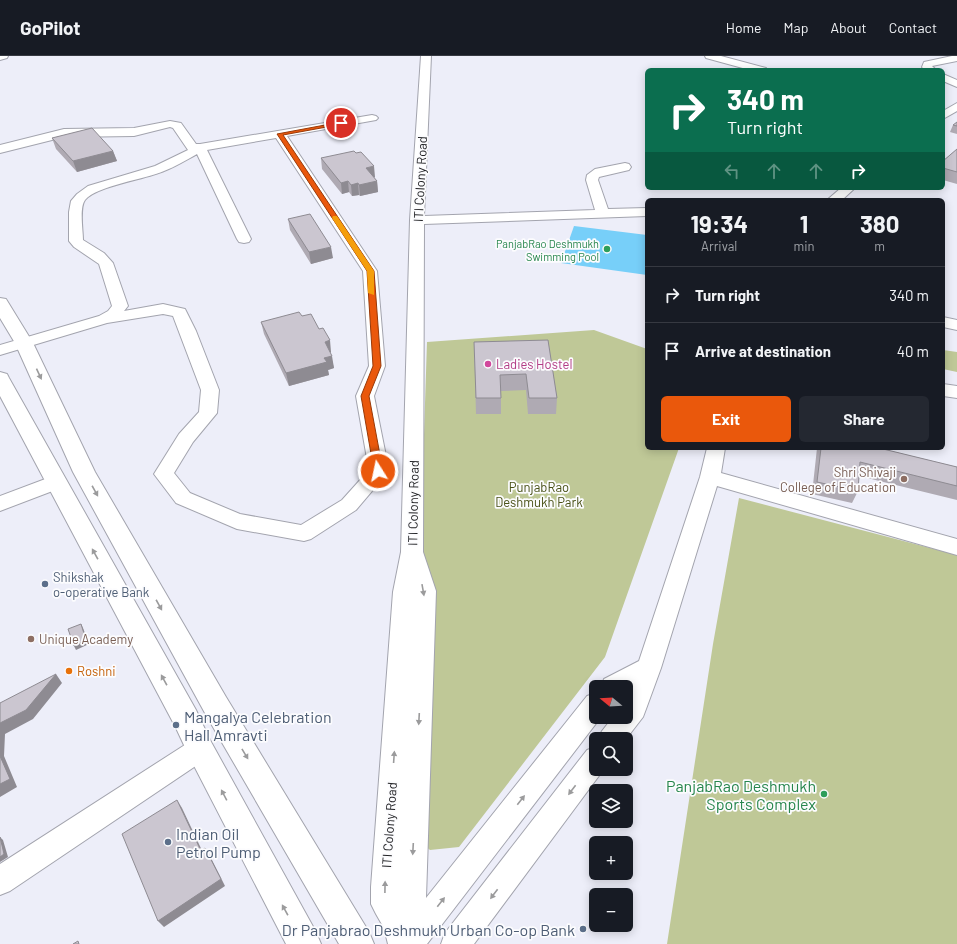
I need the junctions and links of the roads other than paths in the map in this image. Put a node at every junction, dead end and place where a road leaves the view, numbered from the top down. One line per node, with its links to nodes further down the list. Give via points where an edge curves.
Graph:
1 (3, 56): 4 (street)
2 (426, 56): 21 (street, ITI Colony Road)
3 (710, 56): 6 (street)
4 (0, 57)
5 (957, 58): 7 (street, via 928,64)
6 (755, 68)
7 (928, 68)
8 (945, 78): 9 (street)
9 (957, 84)
10 (955, 102): 11 (street)
11 (945, 114)
12 (372, 118): 13 (street)
13 (279, 134): 14 (street); 24 (street, via 370,271 377,366 365,396 378,471 349,505 304,533 237,521 182,498 164,474 186,438 208,413 210,390 188,331 179,312 163,309)
14 (200, 148): 15 (street, via 192,147 176,125 170,124 134,132 58,134); 22 (street); 24 (street, via 165,166 93,189 76,204 76,241 106,263 120,306 114,314)
15 (0, 149)
16 (625, 167): 20 (street, via 593,175 592,180)
17 (846, 190): 18 (street)
18 (836, 198)
19 (645, 212): 20 (street)
20 (603, 213): 21 (street)
21 (417, 220): 46 (street, ITI Colony Road, via 412,552 404,592 385,887 386,904)
22 (244, 239)
23 (0, 303): 27 (main road)
24 (105, 319): 27 (street)
25 (945, 322): 26 (street)
26 (957, 325)
27 (24, 343): 28 (street); 39 (main road, one-way to 39, via 84,472)
28 (0, 350)
29 (0, 378): 34 (main road)
30 (945, 390): 31 (street)
31 (957, 392)
32 (716, 450): 33 (street)
33 (710, 477): 36 (street); 37 (street)
34 (56, 482): 35 (street); 41 (main road, one-way to 34)
35 (0, 504)
36 (957, 547)
37 (650, 668): 38 (street); 42 (street, via 634,709)
38 (627, 680)
39 (216, 706): 41 (main road); 48 (main road, one-way to 48)
40 (589, 712): 46 (street, one-way to 40)
41 (186, 719): 43 (main road)
42 (616, 732)
43 (200, 749): 45 (street); 47 (main road, one-way to 43)
44 (589, 768): 49 (street, one-way to 49)
45 (0, 881)
46 (403, 937)
47 (304, 944)
48 (357, 944)
49 (456, 944)

